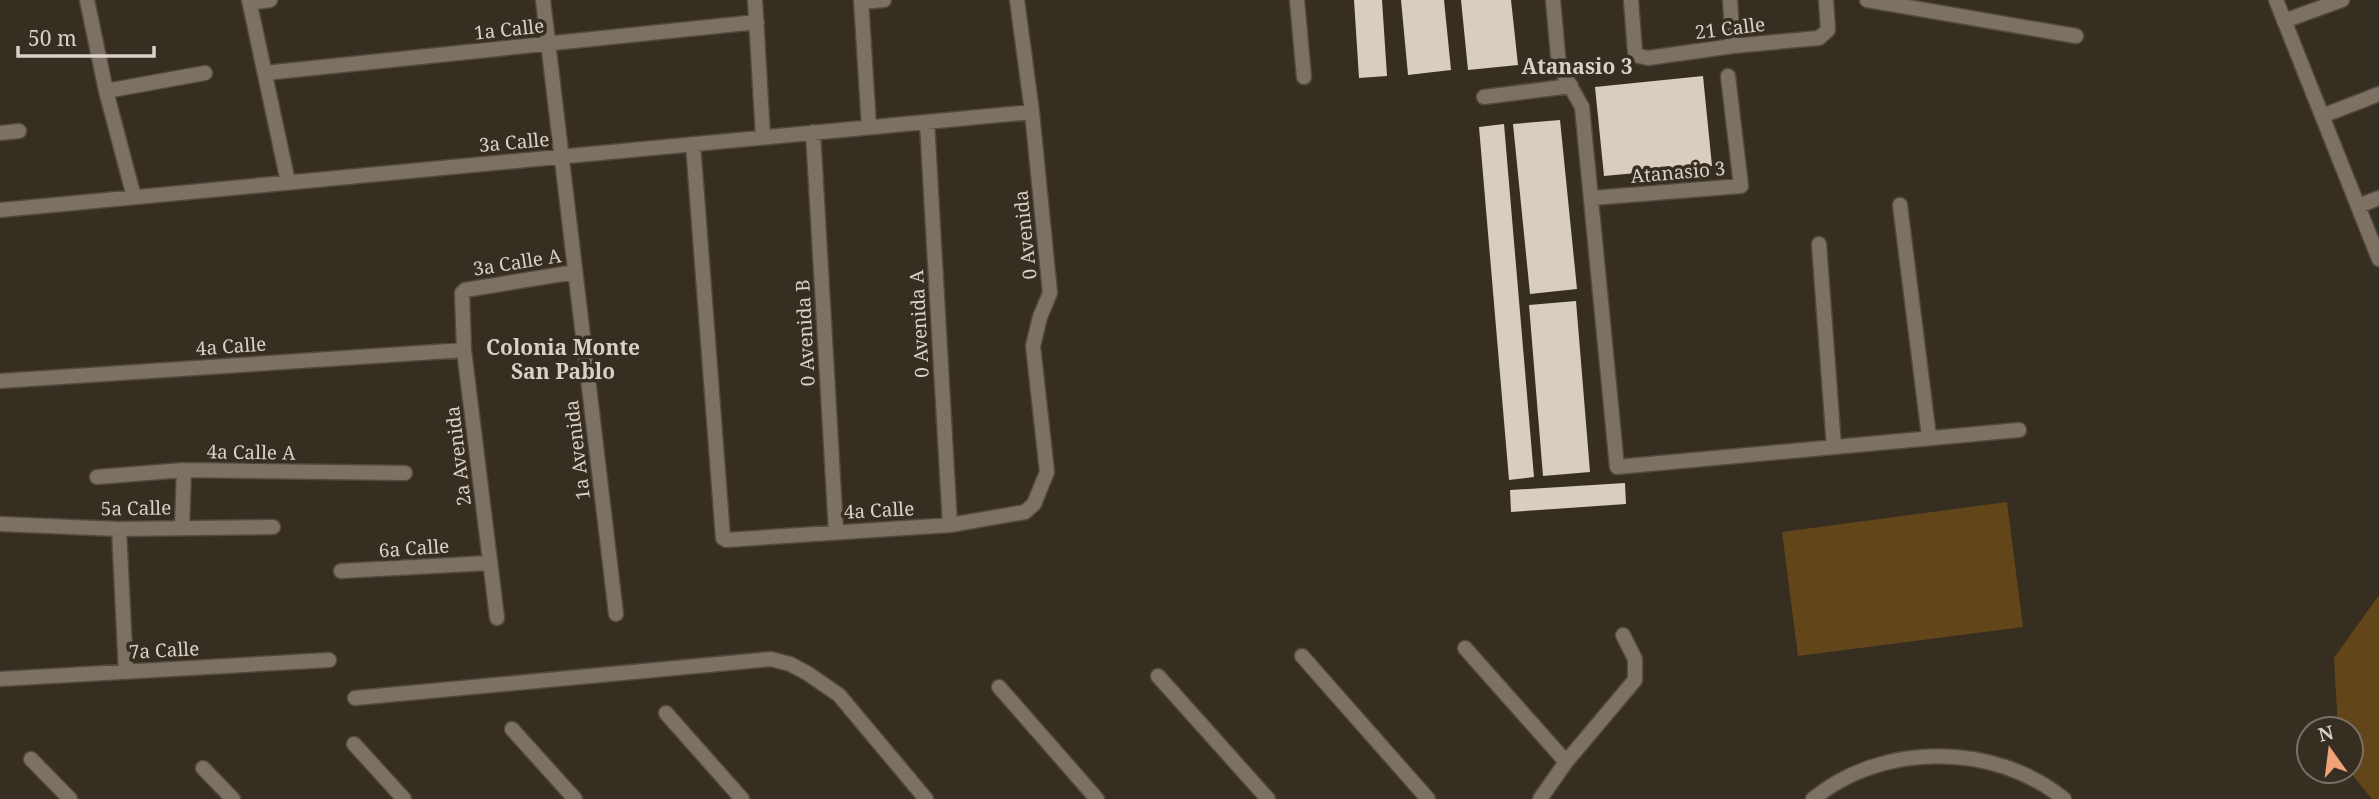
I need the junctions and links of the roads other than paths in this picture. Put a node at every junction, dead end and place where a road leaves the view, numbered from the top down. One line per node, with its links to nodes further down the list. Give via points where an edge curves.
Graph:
1 (87, 0): 27 (street)
2 (270, 0): 16 (street)
3 (543, 0): 20 (street)
4 (755, 0): 18 (street)
5 (884, 0): 15 (street)
6 (1017, 0): 30 (street, 0 Avenida)
7 (1297, 0): 25 (street)
8 (1553, 0): 26 (street, via 1559,66)
9 (1631, 0): 21 (street, 21 Calle, via 1639,56)
10 (1730, 0): 21 (street)
11 (1826, 0): 21 (street, 21 Calle, via 1828,30 1819,37)
12 (1867, 0): 19 (street)
13 (2276, 0): 17 (street)
14 (2342, 0): 17 (street)
15 (861, 1): 33 (street)
16 (249, 2): 23 (street)
17 (2284, 21): 31 (street)
18 (757, 22): 20 (street, 1a Calle); 37 (street)
19 (2076, 36)
20 (548, 44): 23 (street, 1a Calle); 39 (street)
21 (1733, 46)
22 (205, 73): 27 (street)
23 (265, 74): 40 (street)
24 (1728, 76): 42 (street, Atanasio 3, via 1741,186)
25 (1304, 77)
26 (1571, 86): 29 (street); 42 (street, via 1583,107)
27 (106, 91): 41 (street)
28 (2379, 94): 31 (street)
29 (1484, 97)
30 (1032, 112): 32 (street, 3a Calle); 59 (street, 0 Avenida, via 1050,293 1033,346 1047,472)
31 (2322, 116): 45 (street)
32 (927, 122): 33 (street, 3a Calle); 61 (street, 0 Avenida A)
33 (869, 127): 35 (street, 3a Calle)
34 (19, 131): 36 (street)
35 (813, 132): 37 (street, 3a Calle); 65 (street, 0 Avenida B)
36 (0, 133)
37 (763, 137): 38 (street, 3a Calle)
38 (693, 144): 39 (street, 3a Calle); 65 (street, 4a Calle, via 723,538)
39 (562, 156): 40 (street, 3a Calle); 49 (street, 1a Avenida)
40 (288, 182): 41 (street, 3a Calle)
41 (134, 197): 46 (street, 3a Calle)
42 (1591, 198): 55 (street, via 1617,467)
43 (2379, 198): 45 (street)
44 (1900, 205): 54 (street)
45 (2358, 206): 48 (street)
46 (0, 210)
47 (1819, 244): 55 (street)
48 (2379, 259)
49 (575, 272): 50 (street, 3a Calle A); 68 (street, 1a Avenida)
50 (465, 290): 51 (street, 2a Avenida, via 461,296)
51 (464, 350): 52 (street, 4a Calle); 66 (street, 2a Avenida)
52 (0, 381)
53 (2019, 430): 54 (street)
54 (1929, 436): 55 (street)
55 (1834, 447)
56 (184, 471): 57 (street, 4a Calle A); 58 (street, 4a Calle A); 62 (street)
57 (405, 473)
58 (97, 477)
59 (1034, 504): 61 (street, 4a Calle, via 1025,512)
60 (0, 524): 64 (street, 5a Calle)
61 (950, 525): 65 (street, 4a Calle)
62 (182, 527): 63 (street, 5a Calle); 64 (street, 5a Calle)
63 (272, 527)
64 (119, 529): 74 (street)
65 (836, 531)
66 (489, 563): 67 (street, 6a Calle); 69 (street, 2a Avenida)
67 (341, 571)
68 (616, 614)
69 (497, 618)
70 (1623, 635): 83 (street, via 1635,659 1635,680)
71 (1465, 648): 83 (street)
72 (1302, 656): 94 (street)
73 (329, 660): 74 (street, 7a Calle)
74 (126, 672): 76 (street, 7a Calle)
75 (1158, 676): 93 (street)
76 (0, 679)
77 (999, 687): 92 (street)
78 (355, 698): 91 (street, via 771,660 790,664 839,695)
79 (666, 713): 90 (street)
80 (512, 729): 89 (street)
81 (354, 744): 88 (street)
82 (31, 759): 86 (street)
83 (1566, 762): 95 (street)
84 (203, 768): 87 (street)
85 (2054, 796): 96 (street, via 2018,773 1971,758 1917,757 1862,769)
86 (70, 799)
87 (233, 799)
88 (404, 799)
89 (575, 799)
90 (742, 799)
91 (926, 799)
92 (1097, 799)
93 (1268, 799)
94 (1428, 799)
95 (1540, 799)
96 (1813, 799)

